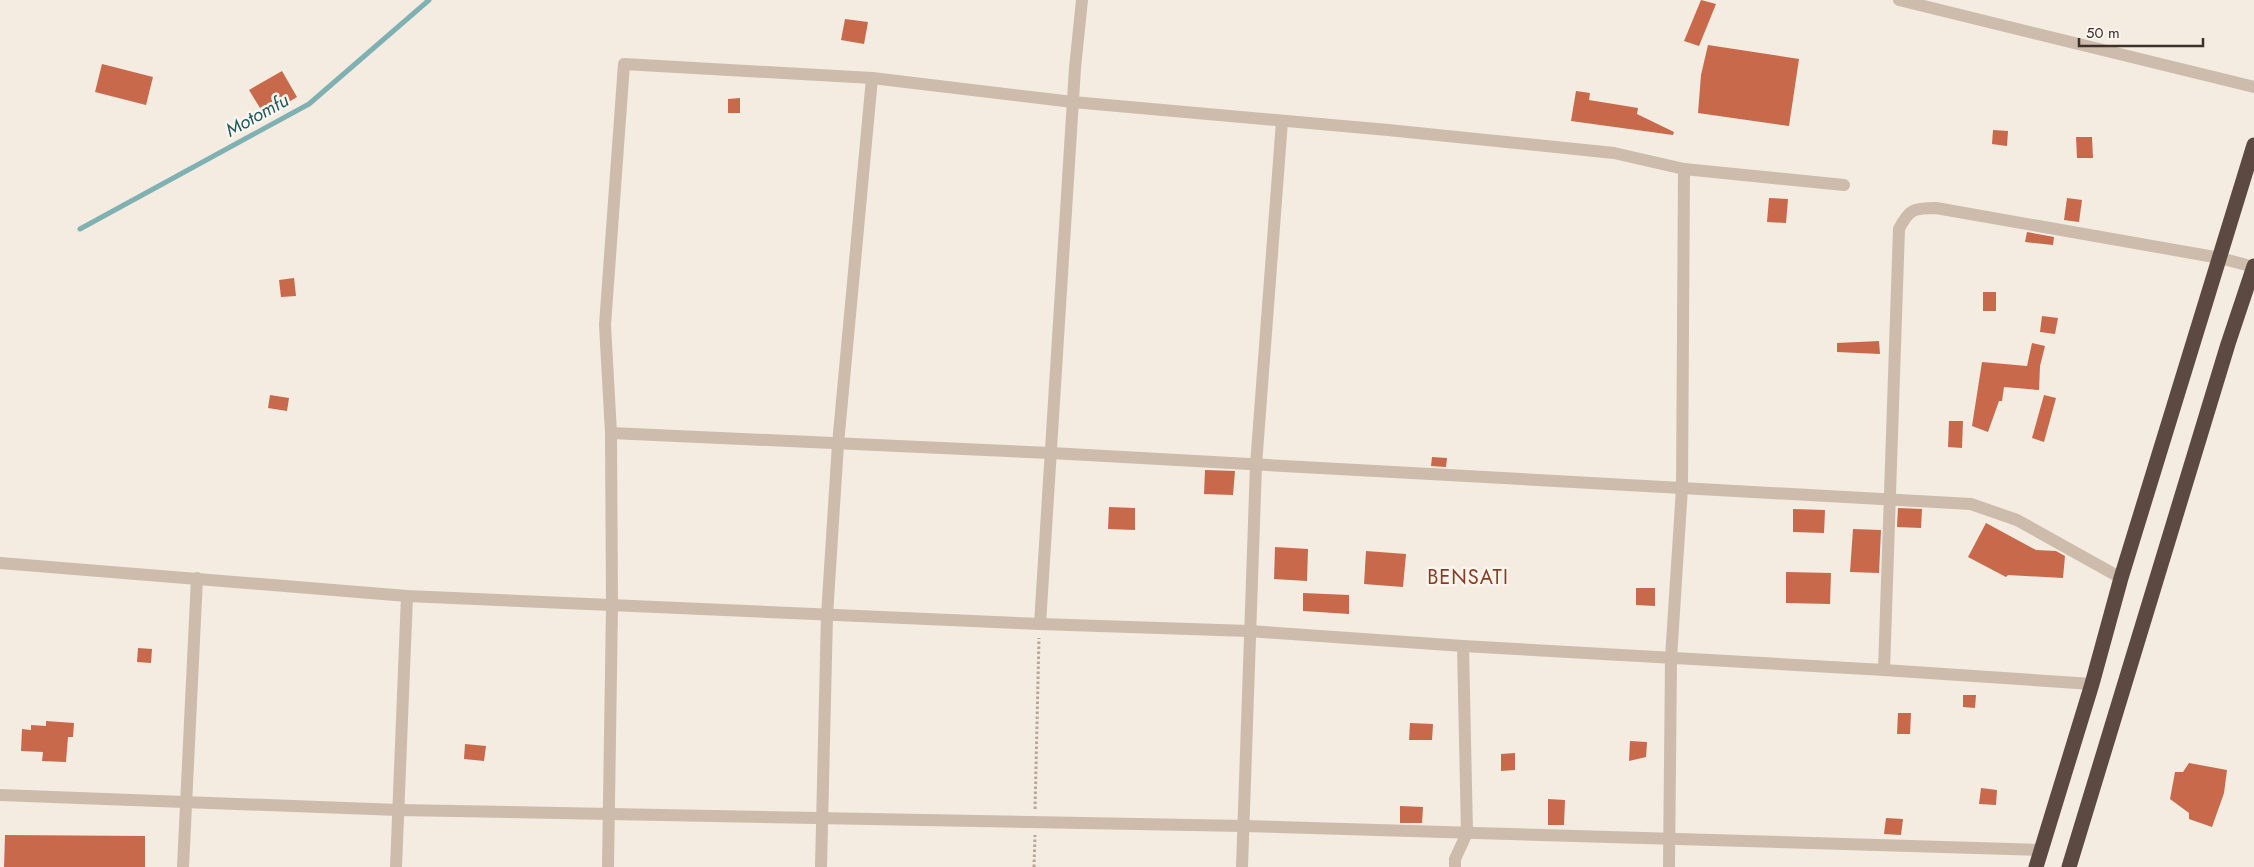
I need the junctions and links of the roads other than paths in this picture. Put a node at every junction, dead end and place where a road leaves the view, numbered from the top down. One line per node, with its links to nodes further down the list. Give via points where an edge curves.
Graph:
1 (1082, 0): 5 (street)
2 (1899, 0): 4 (street)
3 (872, 78): 5 (street); 12 (street, via 624,64 605,325); 13 (street)
4 (2254, 87)
5 (1073, 102): 6 (street); 14 (street)
6 (1282, 120): 8 (street, via 1614,154); 15 (street)
7 (2254, 145): 10 (highway)
8 (1684, 169): 9 (street); 16 (street)
9 (1844, 185)
10 (2220, 258): 11 (street); 17 (street, via 1936,208 1917,208 1906,216 1900,229); 20 (highway)
11 (2254, 266): 47 (highway)
12 (610, 433): 13 (street); 22 (street)
13 (838, 444): 14 (street); 23 (street)
14 (1051, 453): 15 (street); 24 (street)
15 (1256, 465): 16 (street); 25 (street)
16 (1682, 488): 17 (street); 27 (street)
17 (1889, 500): 20 (street, via 1971,504 2017,520); 28 (street)
18 (0, 563): 19 (street)
19 (198, 578): 21 (street); 31 (street)
20 (2121, 578): 29 (highway)
21 (407, 596): 22 (street); 32 (street)
22 (612, 606): 23 (street); 33 (street)
23 (827, 615): 24 (street); 34 (street)
24 (1040, 624): 25 (street)
25 (1249, 631): 26 (street); 35 (street)
26 (1463, 646): 27 (street); 36 (street)
27 (1671, 658): 28 (street); 37 (street)
28 (1884, 670): 29 (street)
29 (2092, 684): 38 (highway)
30 (0, 795): 31 (street)
31 (185, 803): 32 (street); 39 (street)
32 (398, 810): 33 (street); 40 (street)
33 (611, 814): 34 (street); 41 (street)
34 (823, 818): 35 (street); 42 (street)
35 (1244, 826): 36 (street); 43 (street)
36 (1466, 833): 37 (street); 44 (street)
37 (1670, 839): 38 (street); 45 (street)
38 (2042, 850): 46 (highway)
39 (183, 867)
40 (396, 867)
41 (608, 867)
42 (821, 867)
43 (1242, 867)
44 (1454, 867)
45 (1669, 867)
46 (2036, 867)
47 (2069, 867)

